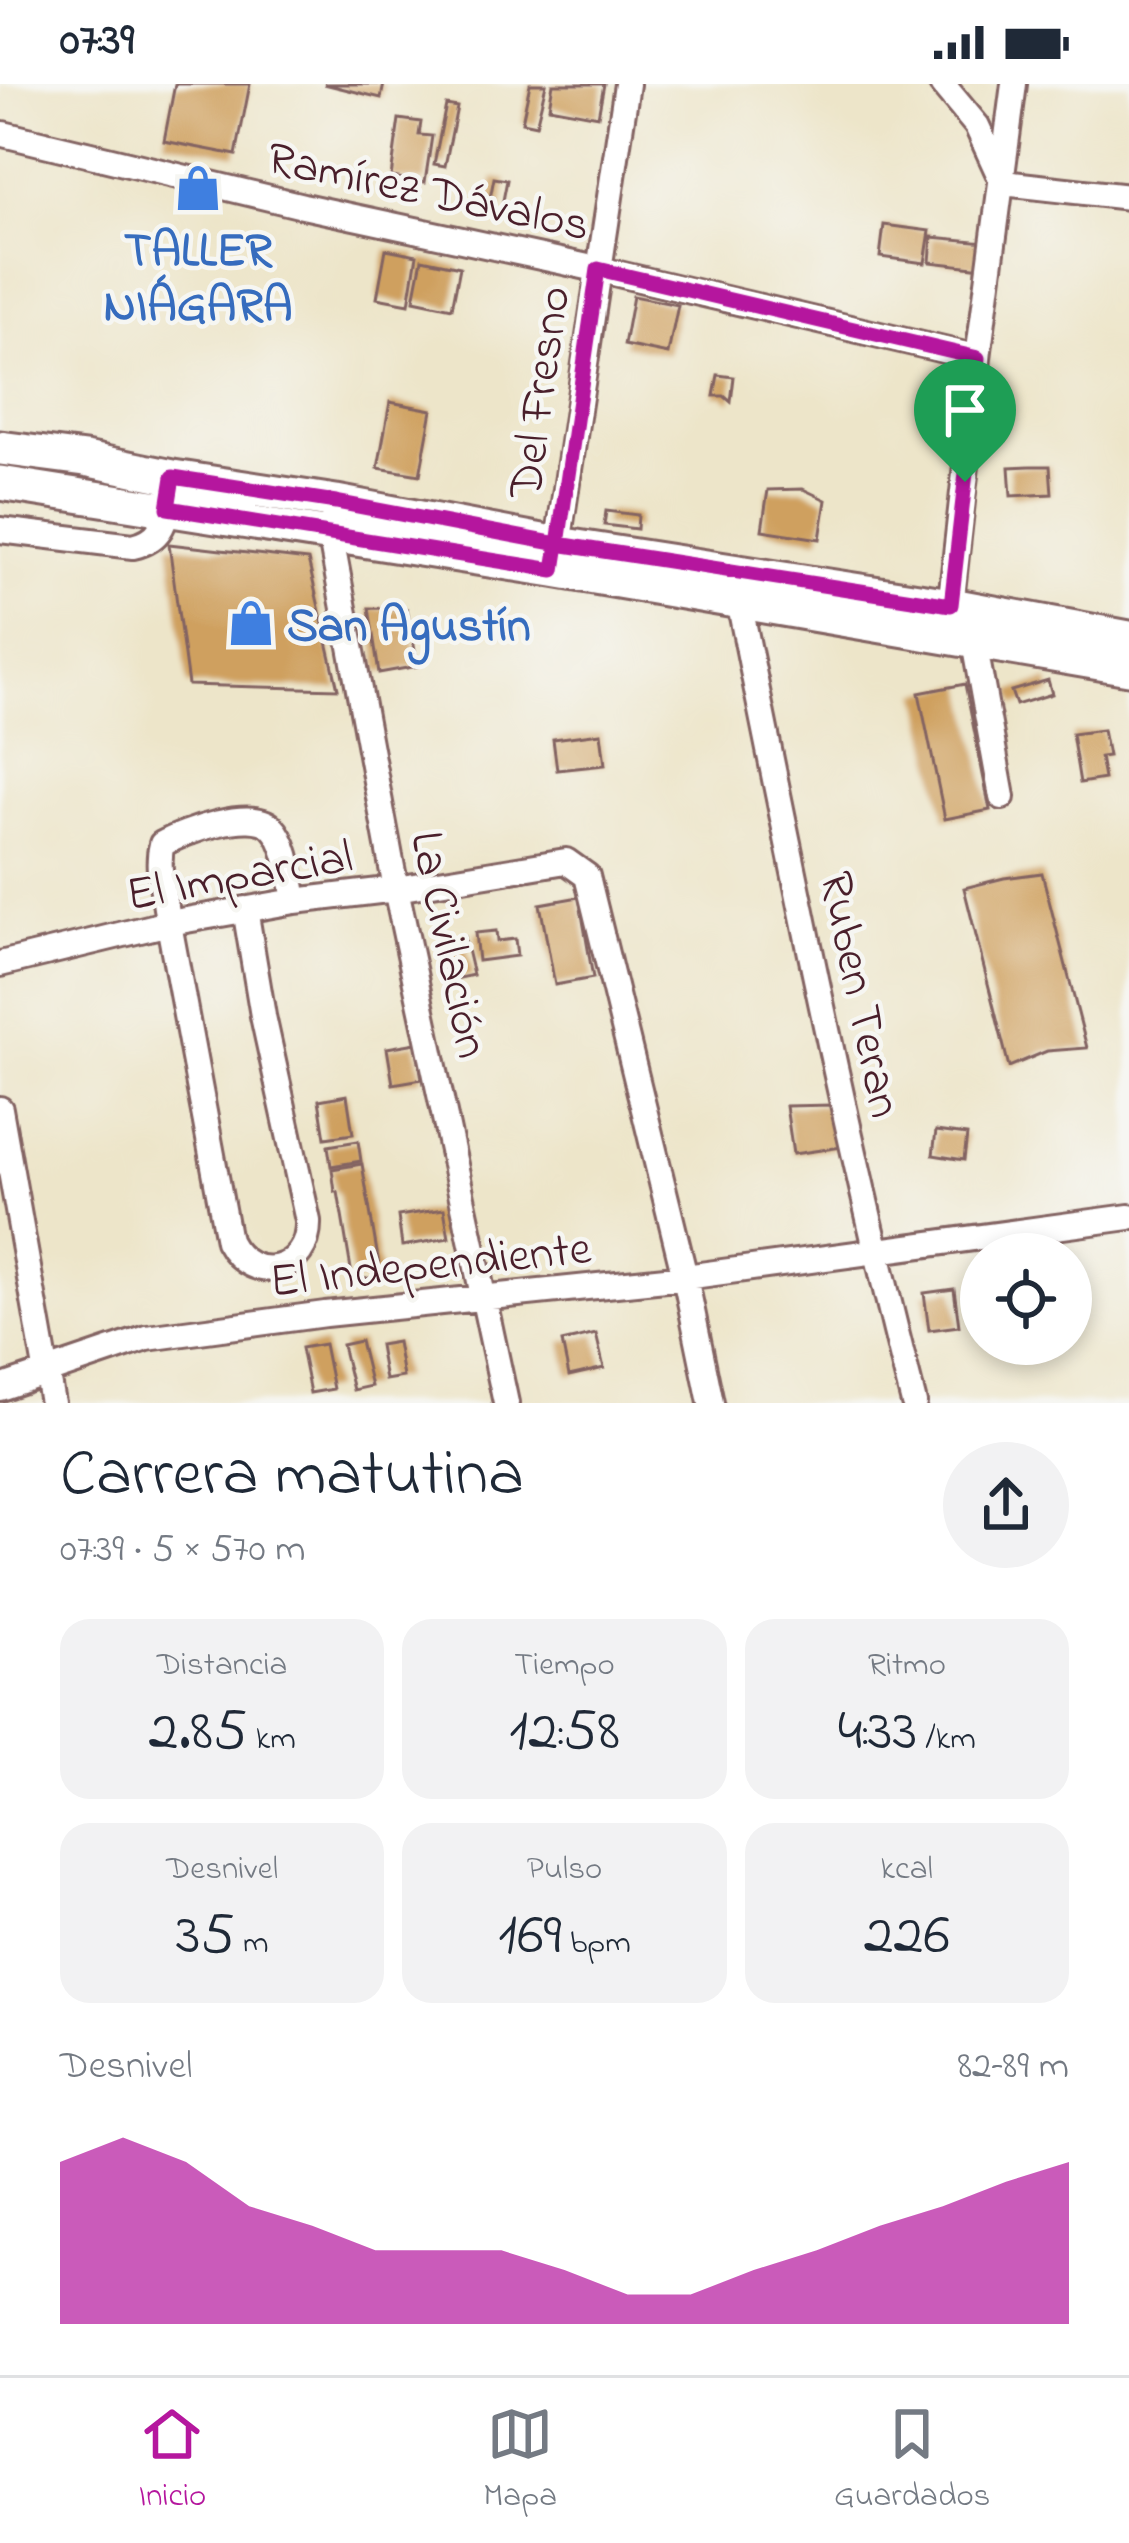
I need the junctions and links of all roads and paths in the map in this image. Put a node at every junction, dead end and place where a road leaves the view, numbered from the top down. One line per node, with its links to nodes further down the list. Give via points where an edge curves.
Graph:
1 (627, 84): 7 (street, Del Fresno)
2 (942, 84): 5 (street, via 977,126)
3 (1014, 84): 5 (street)
4 (3, 134): 7 (street, Ramírez Dávalos)
5 (1003, 183): 6 (street); 8 (street)
6 (1129, 197)
7 (598, 269): 8 (street, Ramírez Dávalos); 14 (street, Del Fresno)
8 (978, 358): 16 (street)
9 (0, 448): 11 (main road, via 85,459)
10 (0, 483): 11 (main road)
11 (170, 492): 12 (main road); 13 (street, via 163,528 133,546)
12 (333, 518): 14 (main road); 20 (street, La Civilación)
13 (0, 530)
14 (556, 557): 15 (main road); 16 (main road)
15 (739, 601): 16 (main road); 27 (street, Ruben Teran)
16 (957, 628): 17 (main road); 18 (main road); 19 (street)
17 (1129, 638)
18 (1129, 668)
19 (1002, 797)
20 (396, 890): 21 (street, El Imparcial); 28 (street, El Imparcial, via 566,861 587,876); 29 (street, La Civilación)
21 (295, 901): 22 (street, El Imparcial); 23 (street, via 276,831 258,820 225,823 162,844)
22 (245, 909): 23 (street, El Imparcial); 23 (street, via 308,1221 300,1252 271,1269 241,1259 228,1241)
23 (169, 923): 24 (street, El Imparcial)
24 (0, 964)
25 (0, 1108): 30 (street)
26 (1129, 1216): 27 (street, El Independiente)
27 (875, 1252): 28 (street, El Independiente); 35 (street, Ruben Teran)
28 (685, 1277): 29 (street, El Independiente); 34 (street)
29 (486, 1299): 30 (street, El Independiente, via 147,1337); 33 (street, La Civilación)
30 (44, 1371): 31 (street, El Independiente); 32 (street)
31 (0, 1388)
32 (52, 1403)
33 (506, 1403)
34 (711, 1403)
35 (914, 1403)

